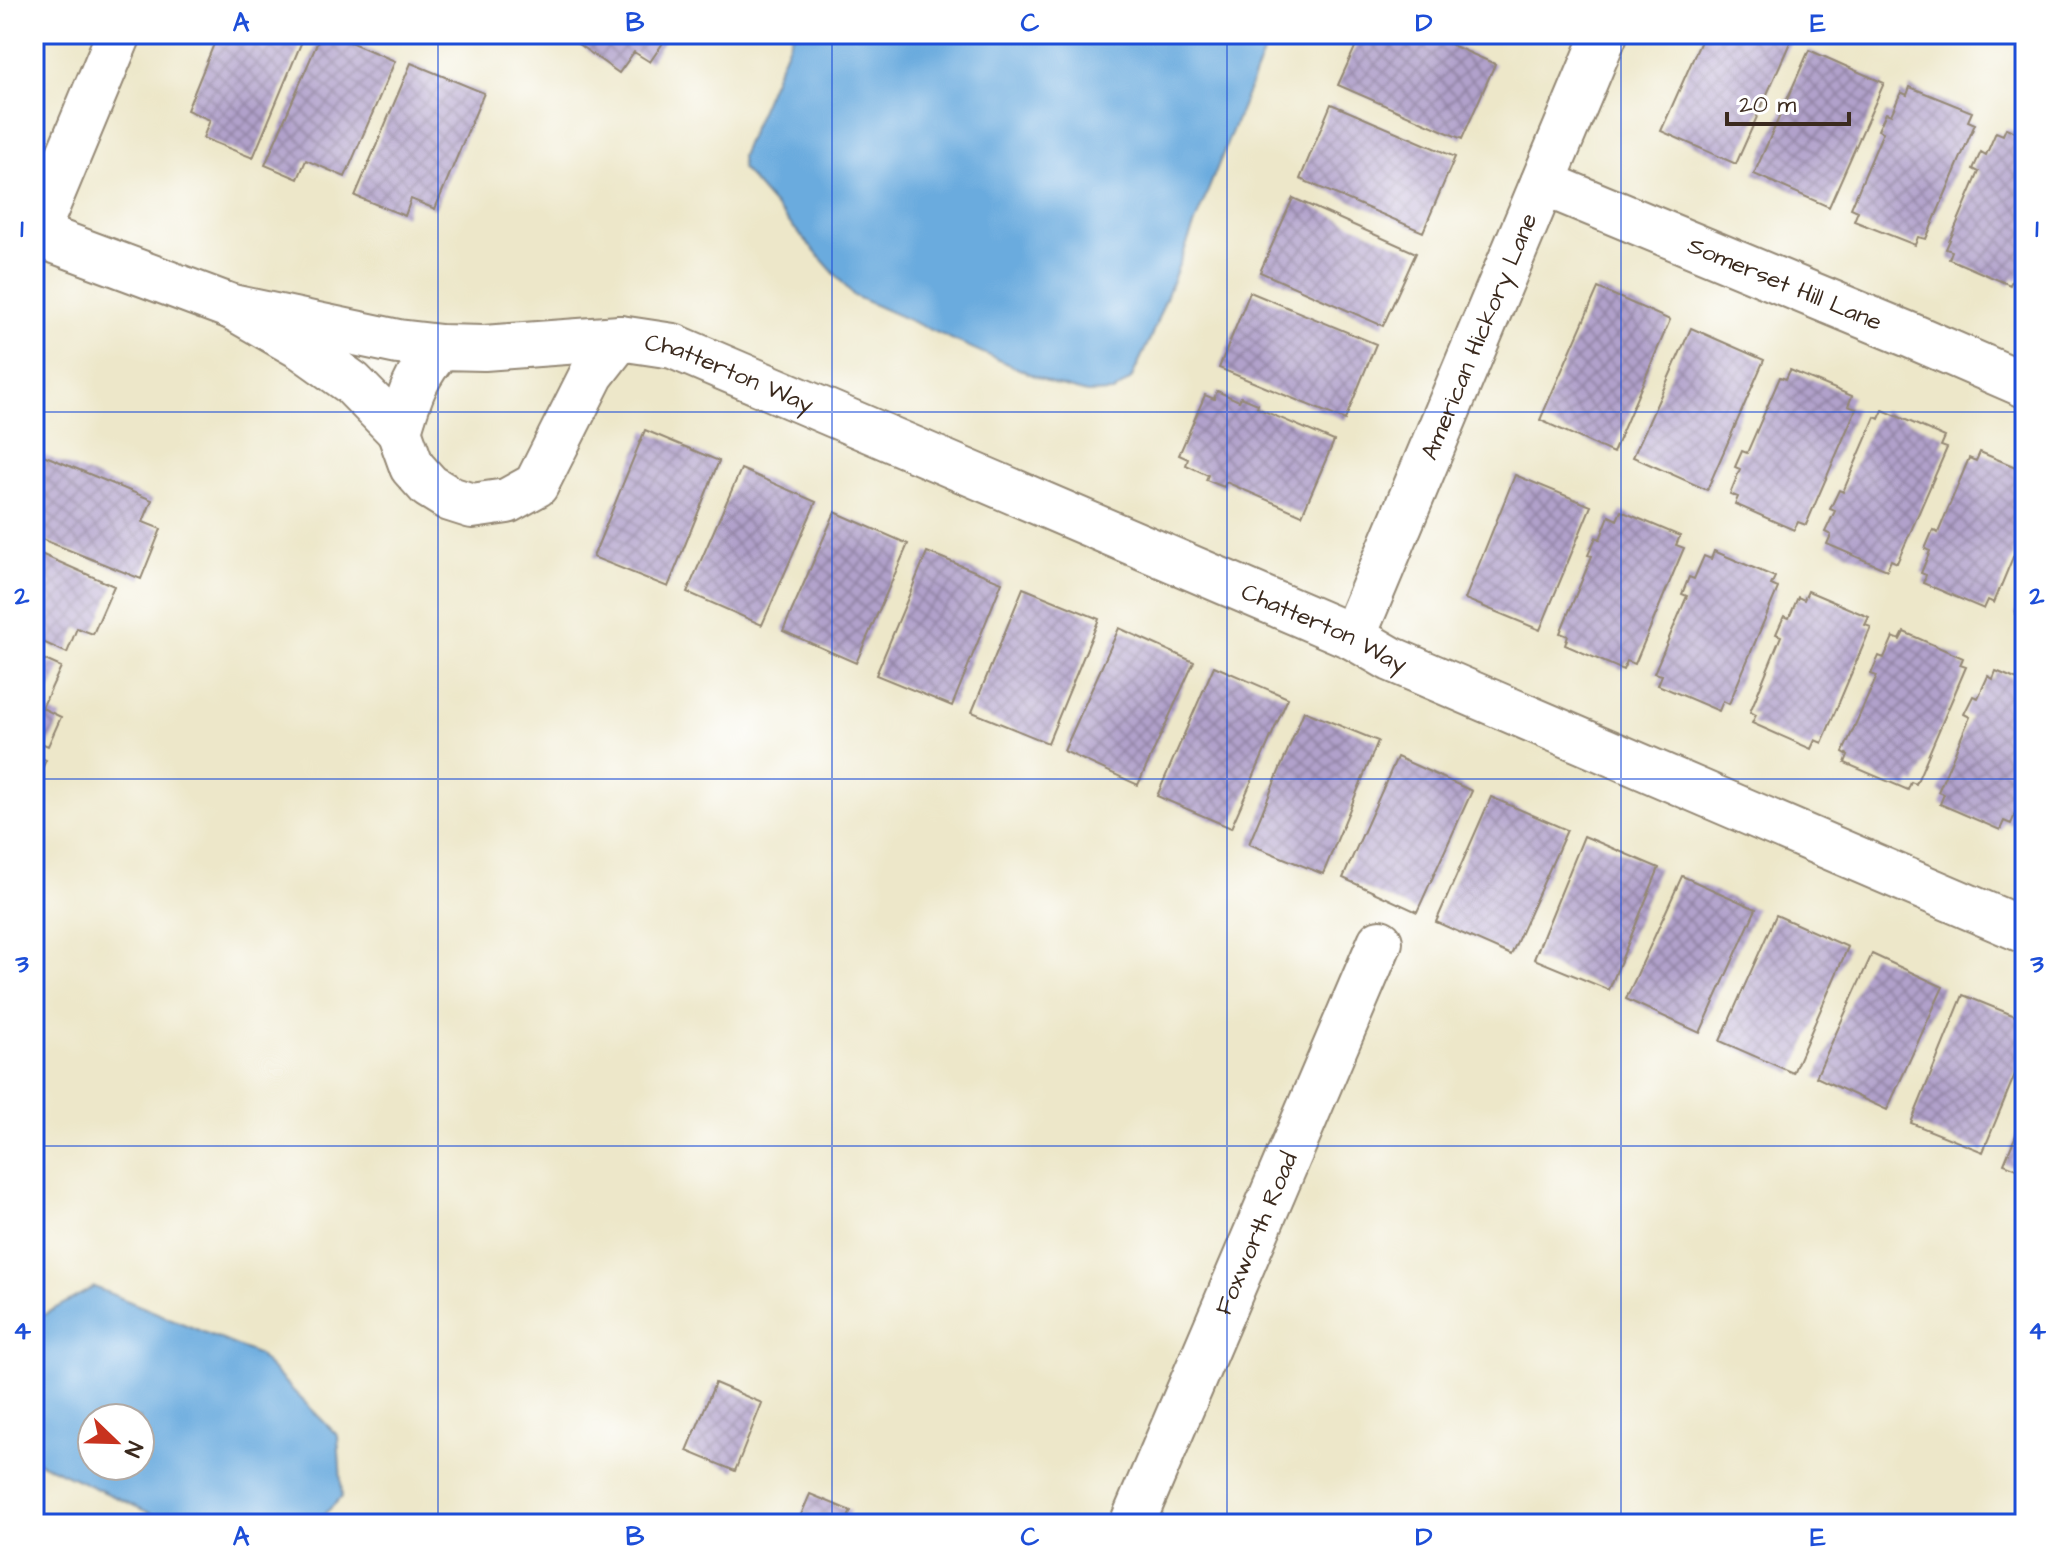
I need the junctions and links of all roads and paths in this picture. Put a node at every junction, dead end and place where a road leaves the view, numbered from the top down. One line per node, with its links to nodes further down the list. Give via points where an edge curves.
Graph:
1 (119, 34): 4 (street)
2 (1605, 34): 3 (street, American Hickory Lane)
3 (1543, 183): 8 (street, Somerset Hill Lane); 10 (street, American Hickory Lane)
4 (34, 235): 5 (street)
5 (232, 307): 7 (street, Chatterton Way); 9 (street, Chatterton Way, via 352,383)
6 (620, 338): 7 (street, Chatterton Way); 9 (street, Chatterton Way, via 592,374 536,485 507,501 472,506 429,486 412,467); 10 (street, Chatterton Way, via 673,346)
7 (441, 347): 9 (street, via 414,384)
8 (2025, 385)
9 (399, 431)
10 (1353, 637): 11 (street, Chatterton Way, via 1391,659)
11 (2025, 931)
12 (1380, 942): 13 (street, Foxworth Road)
13 (1132, 1524)

